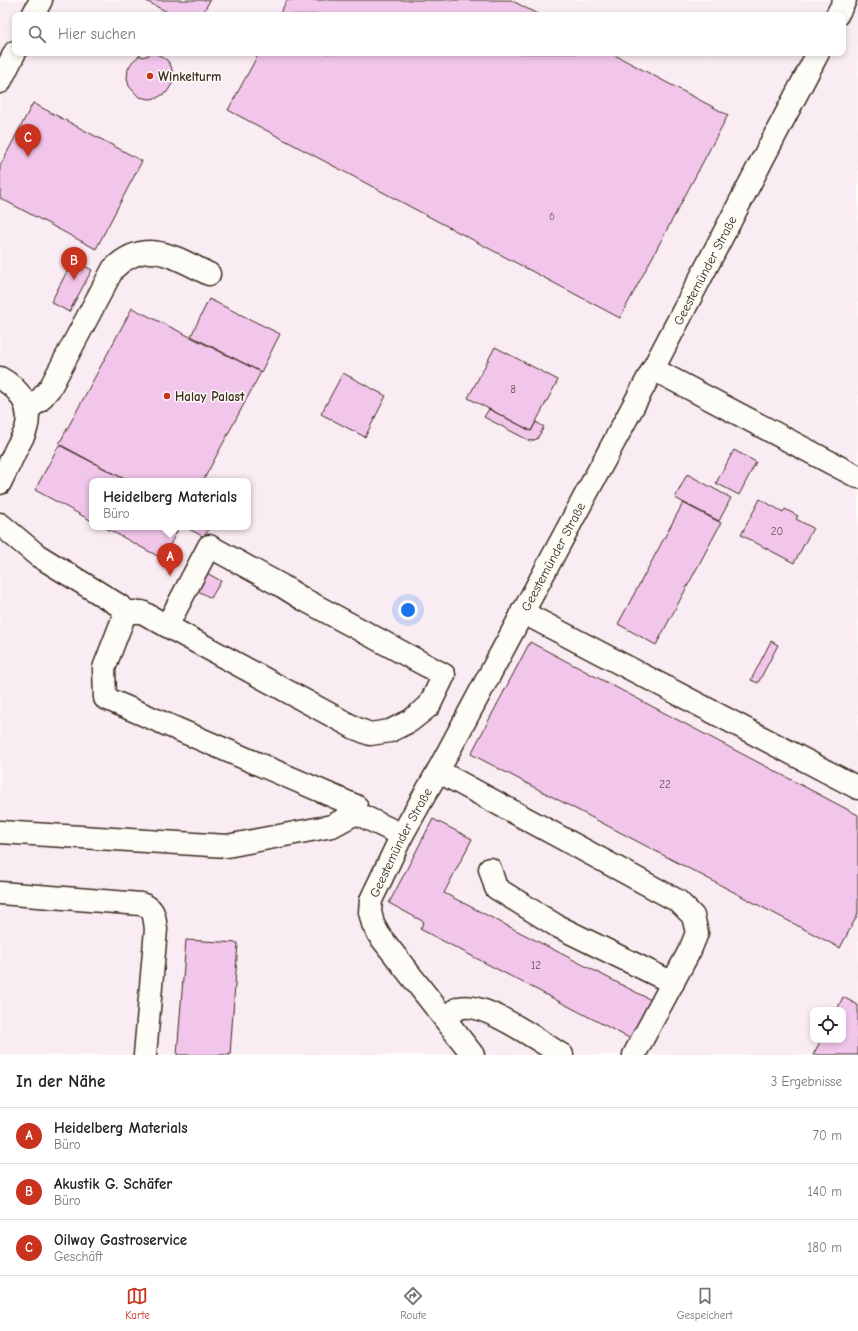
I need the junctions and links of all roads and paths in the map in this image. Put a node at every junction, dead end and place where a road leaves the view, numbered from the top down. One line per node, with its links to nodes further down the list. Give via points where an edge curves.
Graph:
1 (41, 0): 3 (street)
2 (845, 0): 4 (street)
3 (35, 12)
4 (839, 12)
5 (13, 56): 7 (street)
6 (816, 56): 9 (street, Geestemünder Straße)
7 (0, 82)
8 (209, 274): 11 (street, via 170,255 156,252 144,251 122,260 113,269 50,388)
9 (653, 369): 12 (street); 16 (street, Geestemünder Straße)
10 (0, 378): 11 (street, via 17,391 24,400)
11 (27, 410): 13 (street, via 26,430)
12 (858, 477)
13 (0, 483)
14 (0, 524): 15 (street, via 36,555 120,606)
15 (124, 612): 17 (street, via 142,612); 20 (street, via 124,619 104,668 105,698 356,806)
16 (522, 612): 18 (street, Geestemünder Straße); 19 (street)
17 (168, 626): 17 (street, via 370,734 390,731 410,721 429,706 444,675 209,546)
18 (438, 771): 22 (street, Geestemünder Straße); 25 (street, via 678,901 693,916 697,933)
19 (858, 788)
20 (356, 813): 21 (street, via 332,826 227,846); 22 (street)
21 (0, 832)
22 (402, 835): 26 (street, Geestemünder Straße, via 372,900 370,912 379,935)
23 (490, 869): 25 (street, via 496,888 551,922)
24 (0, 893): 28 (street, via 148,906 154,913 156,929)
25 (673, 982): 30 (street)
26 (446, 1019): 27 (street, Geestemünder Straße); 29 (street, via 458,1008 482,1009)
27 (471, 1051)
28 (145, 1055)
29 (562, 1055)
30 (634, 1055)

